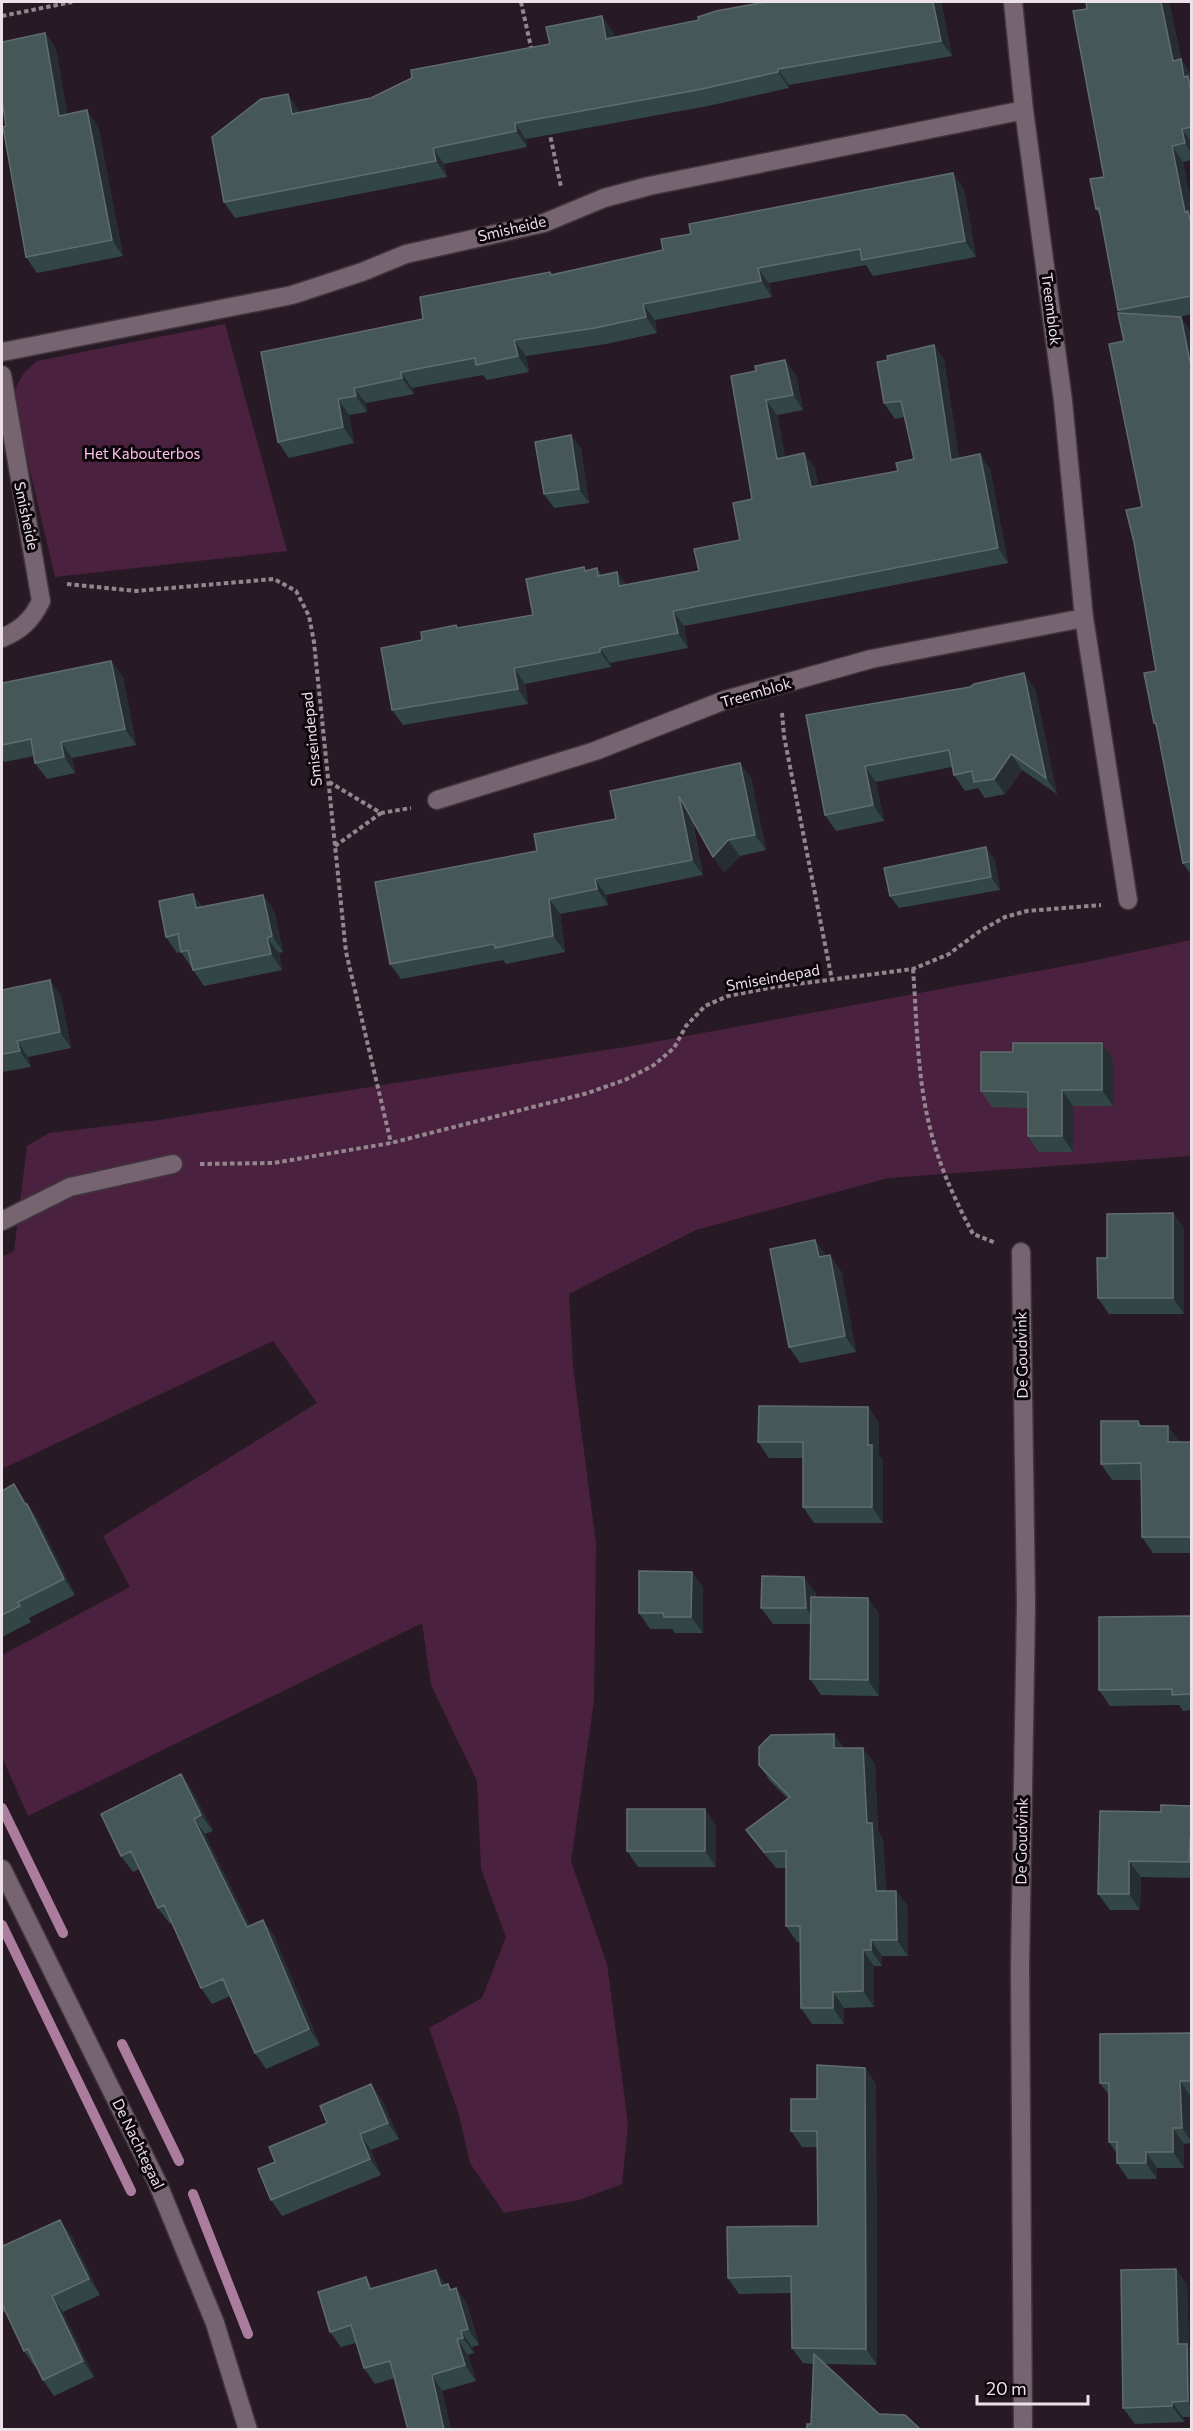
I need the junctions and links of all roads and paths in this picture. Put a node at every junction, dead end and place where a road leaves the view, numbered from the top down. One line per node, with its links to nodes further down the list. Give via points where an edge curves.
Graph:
1 (72, 2): 4 (path)
2 (521, 2): 5 (path)
3 (1013, 2): 6 (street, Treemblok)
4 (2, 16)
5 (533, 59)
6 (1024, 110): 8 (street, Smisheide, via 649,186); 12 (street, Treemblok, via 1063,401)
7 (548, 129): 8 (path, via 561,186)
8 (574, 211): 9 (street, Smisheide, via 544,223 406,254 292,295)
9 (2, 352)
10 (2, 375): 11 (street, Smisheide, via 15,465)
11 (40, 582): 13 (street, Smisheide, via 41,601 34,616 18,631); 15 (path, Smiseindepad, via 136,591 274,579 296,591 309,616 314,642)
12 (1084, 618): 14 (street, Treemblok, via 871,659); 19 (street, Treemblok)
13 (2, 638)
14 (781, 686): 16 (street, Treemblok, via 725,700 595,751); 21 (path, via 784,736)
15 (328, 781): 17 (path); 18 (path, Smiseindepad)
16 (437, 800): 17 (path)
17 (381, 813): 18 (path)
18 (335, 846): 22 (path, Smiseindepad, via 346,952)
19 (1128, 900): 20 (path, Smiseindepad, via 1005,917 949,954)
20 (913, 969): 21 (path, Smiseindepad); 25 (path, via 924,1101 946,1180 973,1234)
21 (832, 980): 22 (path, Smiseindepad, via 728,996 705,1006 686,1026 674,1048 654,1065 627,1079 588,1093)
22 (391, 1143): 23 (path, Smiseindepad, via 273,1163)
23 (173, 1164): 24 (street, via 70,1187)
24 (2, 1221)
25 (1021, 1252): 28 (street, De Goudvink, via 1026,1605 1020,1968)
26 (2, 1869): 27 (street, De Nachtegaal, via 157,2181 215,2322)
27 (248, 2430)
28 (1023, 2430)

